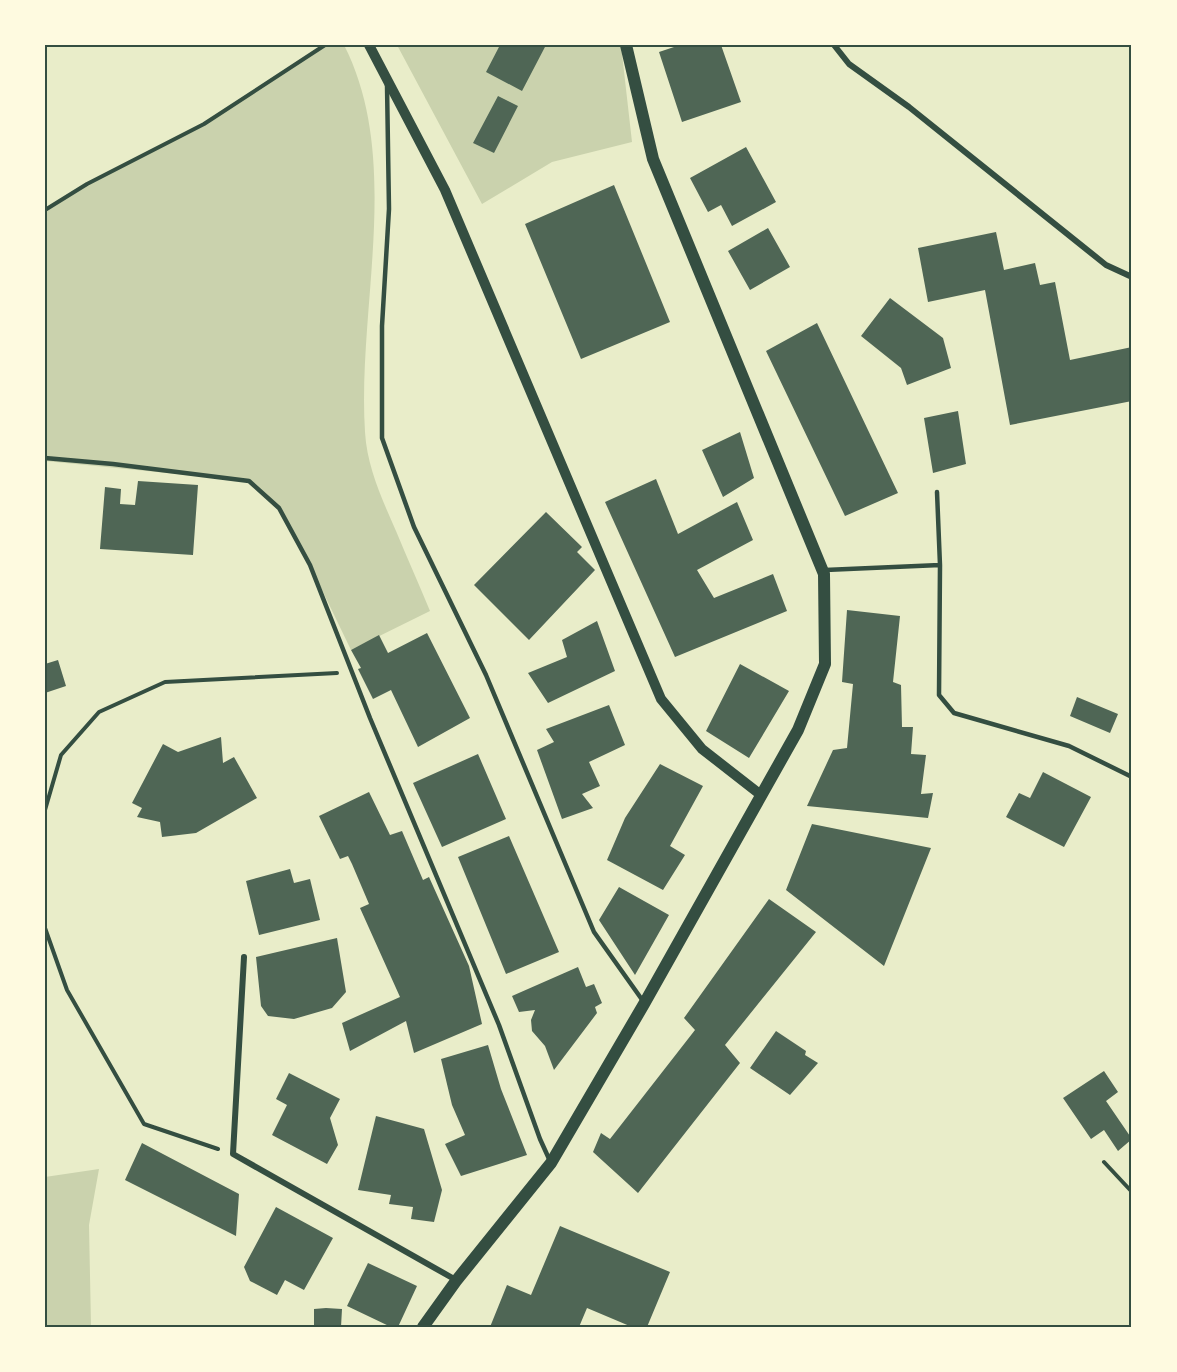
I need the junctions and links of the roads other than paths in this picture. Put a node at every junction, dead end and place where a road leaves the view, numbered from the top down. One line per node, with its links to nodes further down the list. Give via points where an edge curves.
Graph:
1 (369, 45): 4 (street)
2 (626, 45): 9 (main road, via 653,159)
3 (834, 45): 5 (street, via 849,64 909,107 1106,265)
4 (387, 80): 11 (street, via 446,190 661,699 702,749); 13 (lane, via 389,209 382,326 382,438 414,527 486,675 594,932)
5 (1132, 277)
6 (45, 458): 14 (lane, via 249,481 279,508 310,565 500,1025)
7 (937, 492): 8 (lane)
8 (940, 565): 9 (lane); 10 (lane, via 939,695 954,713 1069,746)
9 (822, 570): 11 (main road, via 825,664 798,730)
10 (1132, 777)
11 (761, 795): 13 (main road)
12 (244, 957): 15 (street, via 233,1154)
13 (644, 1004): 14 (main road)
14 (551, 1163): 15 (main road)
15 (456, 1281): 16 (main road)
16 (423, 1327)

